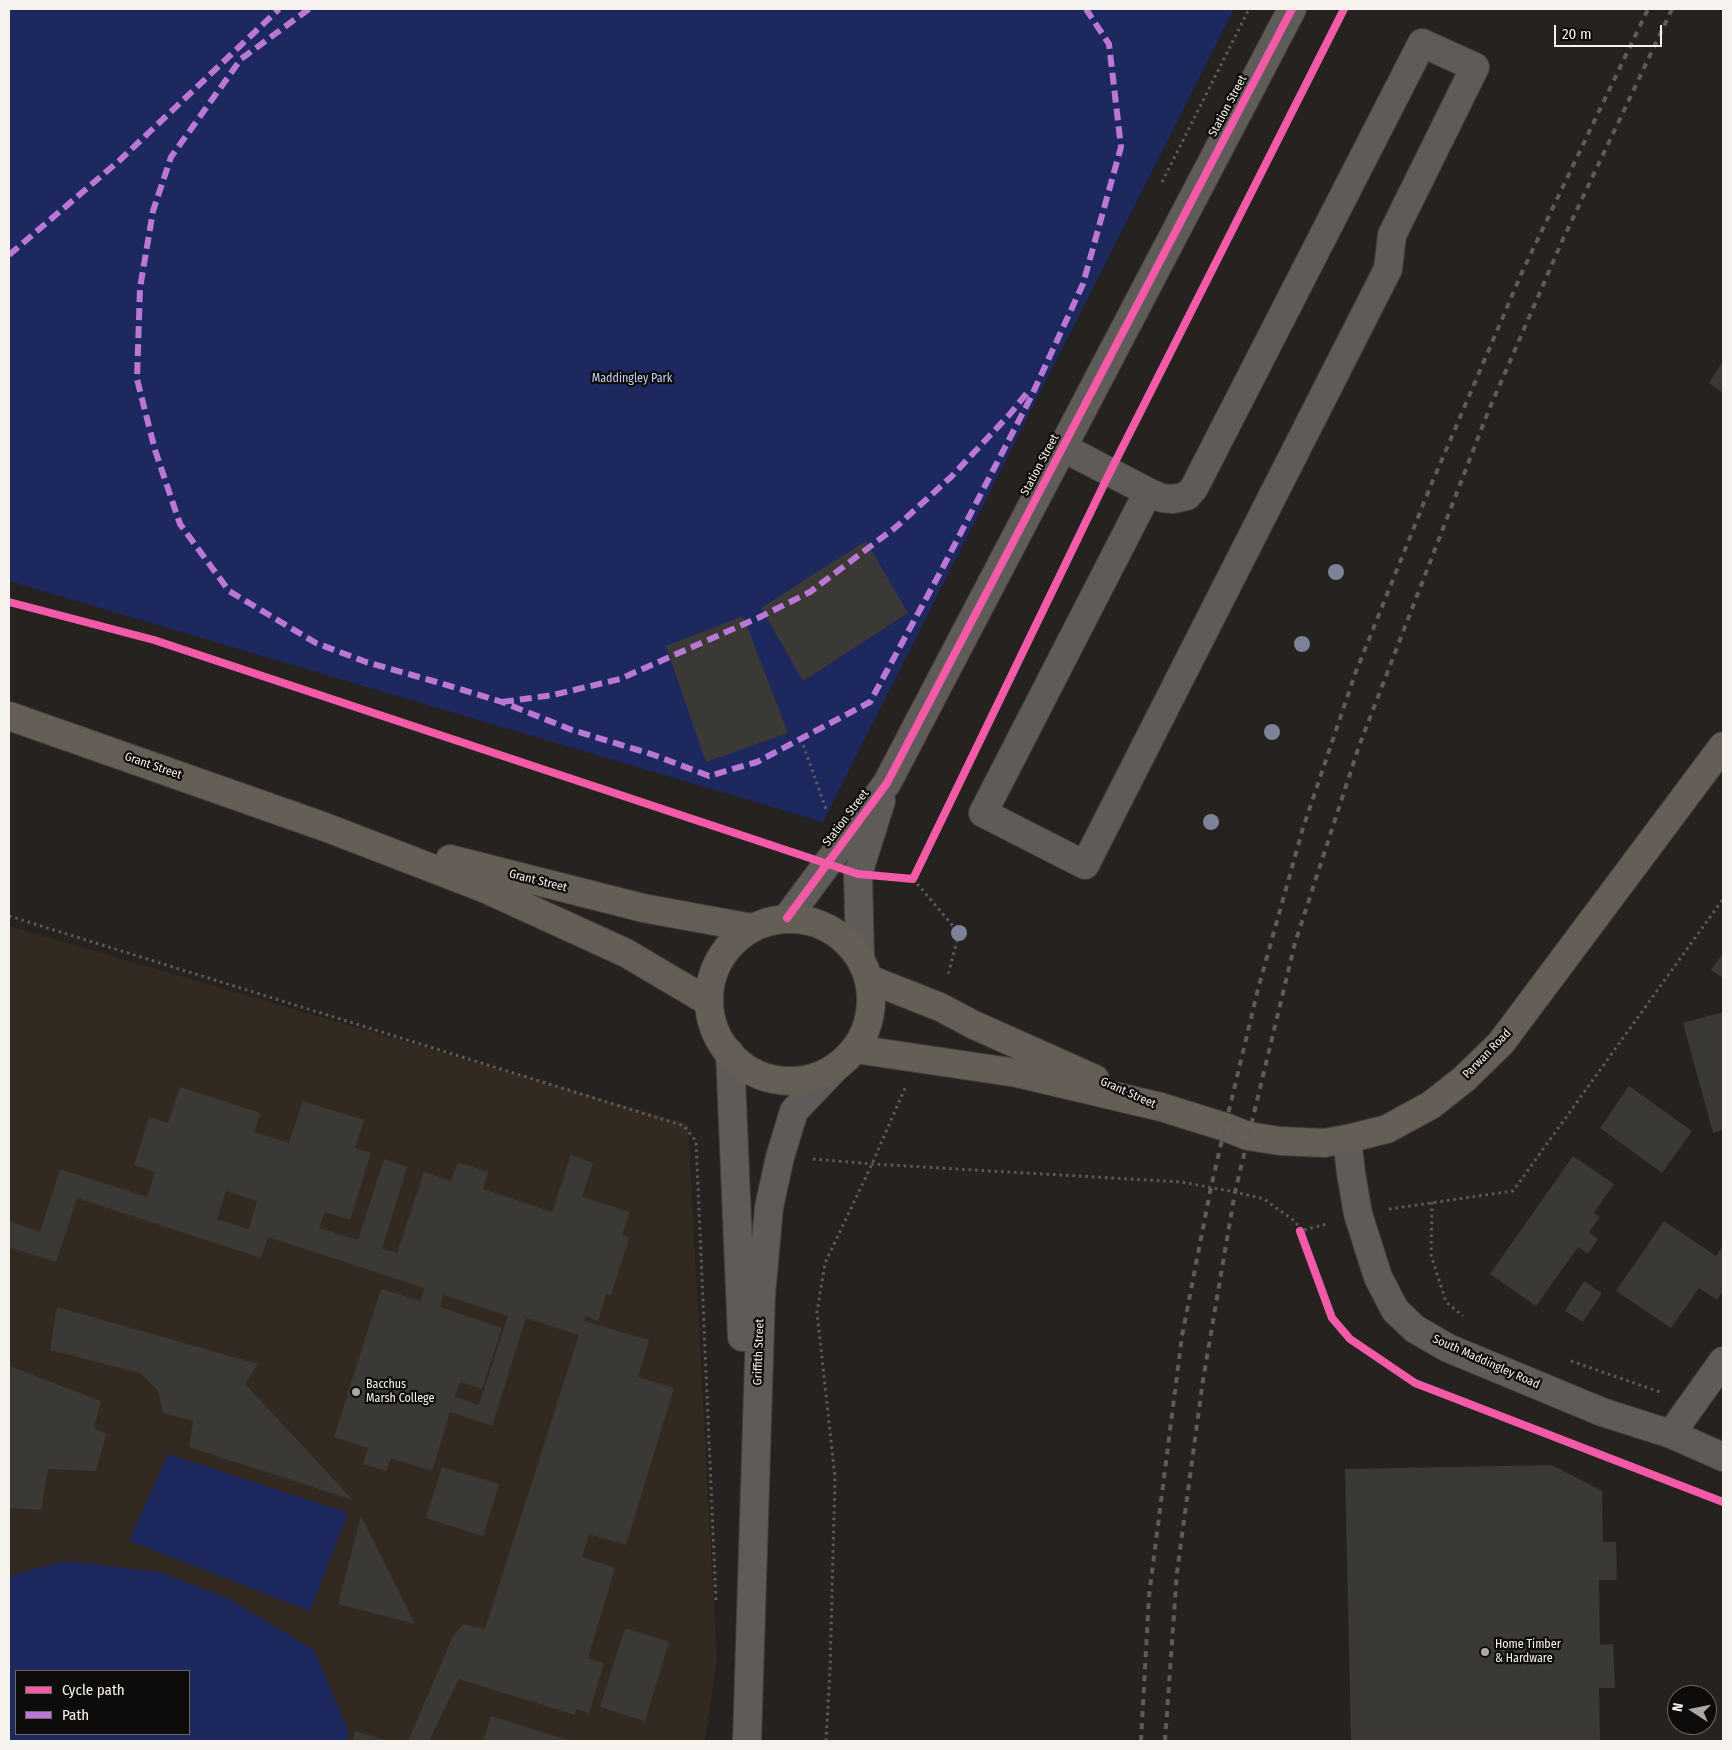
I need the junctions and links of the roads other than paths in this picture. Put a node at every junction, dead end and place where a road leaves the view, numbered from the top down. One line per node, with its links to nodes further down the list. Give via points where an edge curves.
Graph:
1 (1292, 9): 2 (street, Station Street)
2 (1062, 447): 3 (street); 6 (street, Station Street)
3 (1148, 492): 3 (street, via 983,813 1085,865 1388,269 1392,236 1475,67 1422,43 1194,488 1187,496 1173,499)
4 (9, 716): 7 (main road, Grant Street)
5 (1723, 746): 15 (main road, Parwan Road, via 1501,1044 1431,1104 1387,1128)
6 (887, 783): 8 (street, Station Street); 10 (street, Station Street, via 858,874)
7 (325, 827): 9 (main road, Grant Street, via 643,908); 11 (main road, Grant Street, via 486,889 601,941)
8 (787, 918): 9 (main road); 10 (main road, via 815,922 840,935)
9 (752, 928): 11 (main road, via 734,941 718,964 710,986)
10 (864, 968): 13 (main road, via 872,995 871,1008 864,1033); 14 (main road, Grant Street, via 974,1026)
11 (709, 1002): 12 (main road, via 716,1033)
12 (730, 1053): 13 (main road, via 751,1071 790,1081 815,1078); 19 (street, Griffith Street, via 742,1306)
13 (846, 1057): 14 (main road, Grant Street, via 918,1057 1017,1073); 19 (street, Griffith Street, via 794,1111 770,1207 761,1295)
14 (1161, 1107): 15 (main road, Parwan Road, via 1248,1136 1324,1143)
15 (1347, 1139): 17 (street, South Maddingley Road, via 1358,1214 1378,1277 1395,1310 1415,1329 1448,1348 1602,1412)
16 (1723, 1360): 17 (street)
17 (1671, 1434): 18 (street, South Maddingley Road)
18 (1723, 1457)
19 (750, 1658): 20 (street, Griffith Street)
20 (747, 1741)

